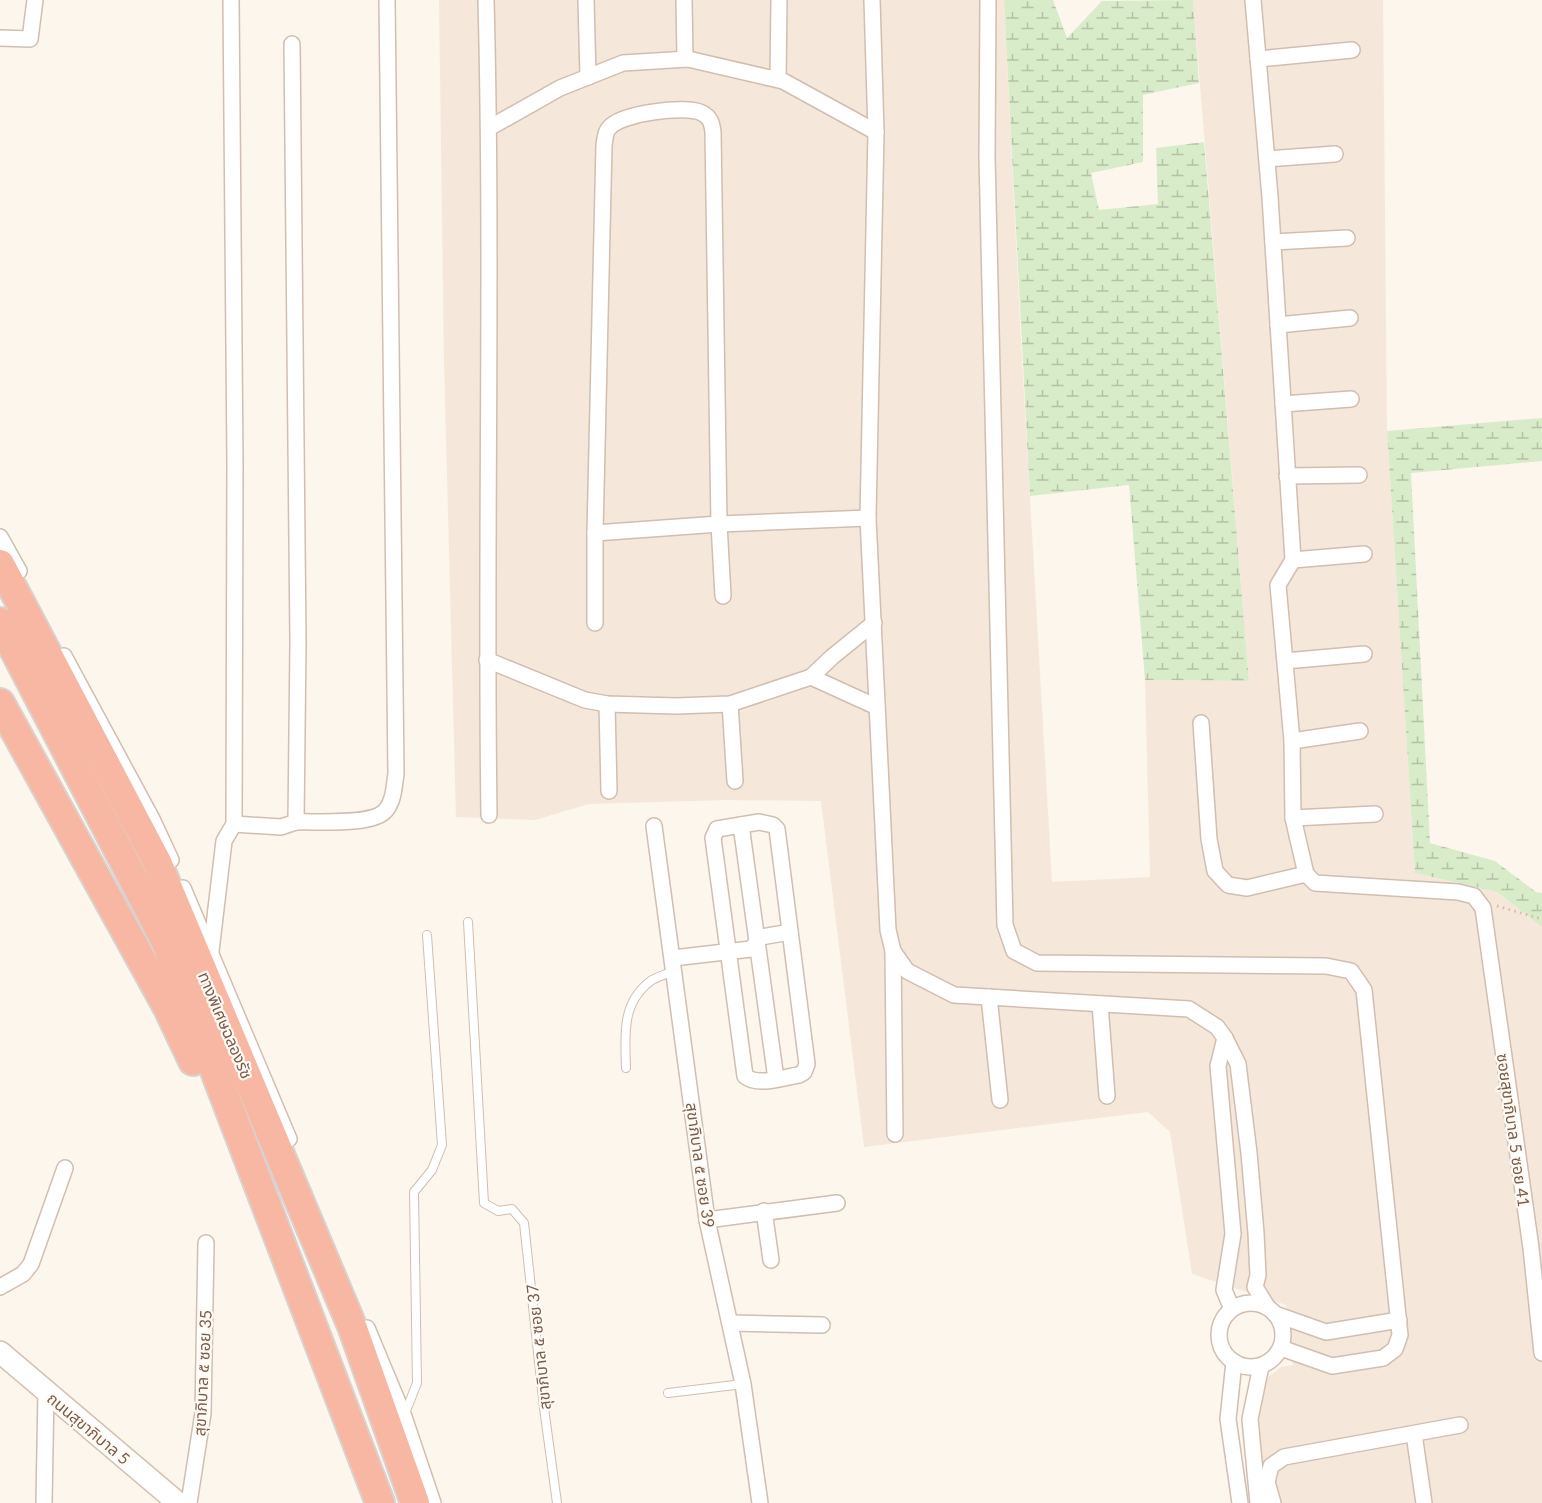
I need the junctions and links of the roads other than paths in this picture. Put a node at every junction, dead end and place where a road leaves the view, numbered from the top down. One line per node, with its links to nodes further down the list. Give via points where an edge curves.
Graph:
1 (35, 0): 11 (street, via 30,39)
2 (231, 0): 58 (street)
3 (387, 0): 57 (street, via 396,774 392,800 379,818)
4 (486, 0): 18 (street)
5 (586, 0): 16 (street)
6 (684, 0): 14 (street)
7 (779, 0): 17 (street)
8 (872, 0): 19 (street)
9 (988, 0): 93 (street, via 987,157 1005,925 1014,951 1037,963 1326,966 1351,971 1365,990)
10 (1253, 0): 15 (street)
11 (0, 38)
12 (292, 44): 57 (street)
13 (1352, 50): 15 (street)
14 (685, 59): 16 (street, via 623,63); 17 (street)
15 (1258, 59): 21 (street)
16 (588, 77): 18 (street, via 560,88)
17 (778, 79): 19 (street)
18 (489, 128): 42 (street)
19 (876, 132): 30 (street)
20 (1335, 154): 21 (street)
21 (1267, 159): 23 (street)
22 (1347, 238): 23 (street)
23 (1273, 242): 25 (street)
24 (1350, 318): 25 (street)
25 (1278, 325): 27 (street)
26 (1351, 399): 27 (street)
27 (1283, 404): 29 (street)
28 (1359, 475): 29 (street)
29 (1287, 476): 35 (street)
30 (868, 518): 31 (street); 40 (street)
31 (719, 524): 32 (street); 32 (street, via 713,132 711,120 701,112 662,110 619,120 608,129 604,145); 37 (street)
32 (595, 533): 39 (street)
33 (0, 537): 66 (street, via 152,819)
34 (1364, 554): 35 (street)
35 (1293, 560): 43 (street, via 1278,585)
36 (0, 564): 111 (highway, ทางพิเศษฉลองรัช, via 157,862 352,1326)
37 (723, 596)
38 (0, 622): 89 (highway, ทางพิเศษฉลองรัช, via 165,940)
39 (595, 622)
40 (874, 623): 44 (street); 48 (street)
41 (1364, 654): 43 (street)
42 (486, 660): 46 (street, via 585,700); 54 (street)
43 (1284, 661): 51 (street)
44 (811, 677): 47 (street); 48 (street)
45 (0, 703): 89 (highway, via 168,1008)
46 (607, 704): 47 (street); 53 (street)
47 (730, 704): 52 (street)
48 (877, 707): 68 (street, via 888,930)
49 (1201, 723): 61 (street, via 1215,871 1228,885 1247,888)
50 (1360, 731): 51 (street)
51 (1292, 741): 56 (street)
52 (735, 782)
53 (609, 791)
54 (489, 814)
55 (1375, 814): 56 (street)
56 (1293, 818): 61 (street)
57 (296, 822): 58 (street, via 281,827)
58 (234, 824): 66 (street, via 224,841)
59 (741, 825): 63 (street, via 759,822 777,829); 65 (street); 67 (street, via 717,829 713,838)
60 (654, 826): 69 (street, สุขาภิบาล ๕ ซอย 39)
61 (1306, 874): 87 (street, ซอยสุขาภิบาล 5 ซอย 41, via 1315,883 1458,892 1474,896 1483,908)
62 (468, 922): 113 (lane, สุขาภิบาล ๕ ซอย 37, via 484,1203 498,1211 512,1209 525,1223)
63 (790, 932): 65 (street); 74 (street, via 807,1064 799,1075)
64 (427, 935): 104 (lane, via 442,1144 432,1170 414,1192 417,1383)
65 (757, 940): 67 (street, via 751,949); 74 (street)
66 (211, 951): 104 (street)
67 (728, 951): 69 (street); 74 (street, via 745,1076 758,1082)
68 (893, 951): 70 (street, via 907,970 928,983 954,995); 77 (street)
69 (674, 964): 73 (lane, via 635,998 625,1022); 83 (street, สุขาภิบาล ๕ ซอย 39)
70 (989, 996): 71 (street); 76 (street)
71 (1100, 1004): 72 (street, via 1189,1009 1217,1027); 75 (street)
72 (1225, 1038): 78 (street, via 1238,1064); 79 (street, via 1218,1066)
73 (626, 1068)
74 (776, 1079)
75 (1107, 1096)
76 (1000, 1100)
77 (895, 1134)
78 (1249, 1153): 79 (street); 84 (street)
79 (1225, 1157): 85 (street)
80 (65, 1168): 90 (street, via 31,1264 23,1274)
81 (837, 1203): 82 (street)
82 (764, 1211): 83 (street); 88 (street)
83 (707, 1220): 94 (street, สุขาภิบาล ๕ ซอย 39)
84 (1256, 1233): 85 (street); 92 (street, via 1255,1287)
85 (1233, 1234): 91 (street, via 1224,1290)
86 (206, 1243): 109 (street, สุขาภิบาล ๕ ซอย 35, via 203,1413)
87 (1536, 1248): 97 (street, ซอยสุขาภิบาล 5 ซอย 41)
88 (771, 1260)
89 (289, 1264): 110 (highway, ทางพิเศษฉลองรัช)
90 (0, 1287)
91 (1232, 1309): 92 (street, via 1251,1303); 99 (street, via 1222,1322 1219,1340)
92 (1272, 1311): 93 (street, via 1326,1332); 96 (street, via 1283,1330)
93 (1399, 1320): 96 (street, via 1400,1335 1395,1349 1383,1358 1332,1366)
94 (730, 1323): 95 (street); 101 (street, สุขาภิบาล ๕ ซอย 39)
95 (822, 1325)
96 (1281, 1348): 100 (street)
97 (1542, 1351)
98 (0, 1352): 102 (main road, ถนนสุขาภิบาล 5)
99 (1234, 1362): 100 (street); 115 (street, via 1228,1419)
100 (1261, 1366): 116 (street, via 1250,1419)
101 (743, 1383): 103 (lane); 114 (street, สุขาภิบาล ๕ ซอย 39)
102 (46, 1391): 107 (street); 108 (main road, ถนนสุขาภิบาล 5)
103 (668, 1393)
104 (404, 1418): 112 (street)
105 (1460, 1425): 106 (street)
106 (1414, 1434): 117 (street, via 1284,1457 1271,1466 1268,1482); 118 (street)
107 (44, 1503)
108 (178, 1503)
109 (189, 1503)
110 (380, 1503)
111 (415, 1503)
112 (434, 1503)
113 (557, 1503)
114 (760, 1503)
115 (1240, 1503)
116 (1258, 1503)
117 (1273, 1503)
118 (1424, 1503)

